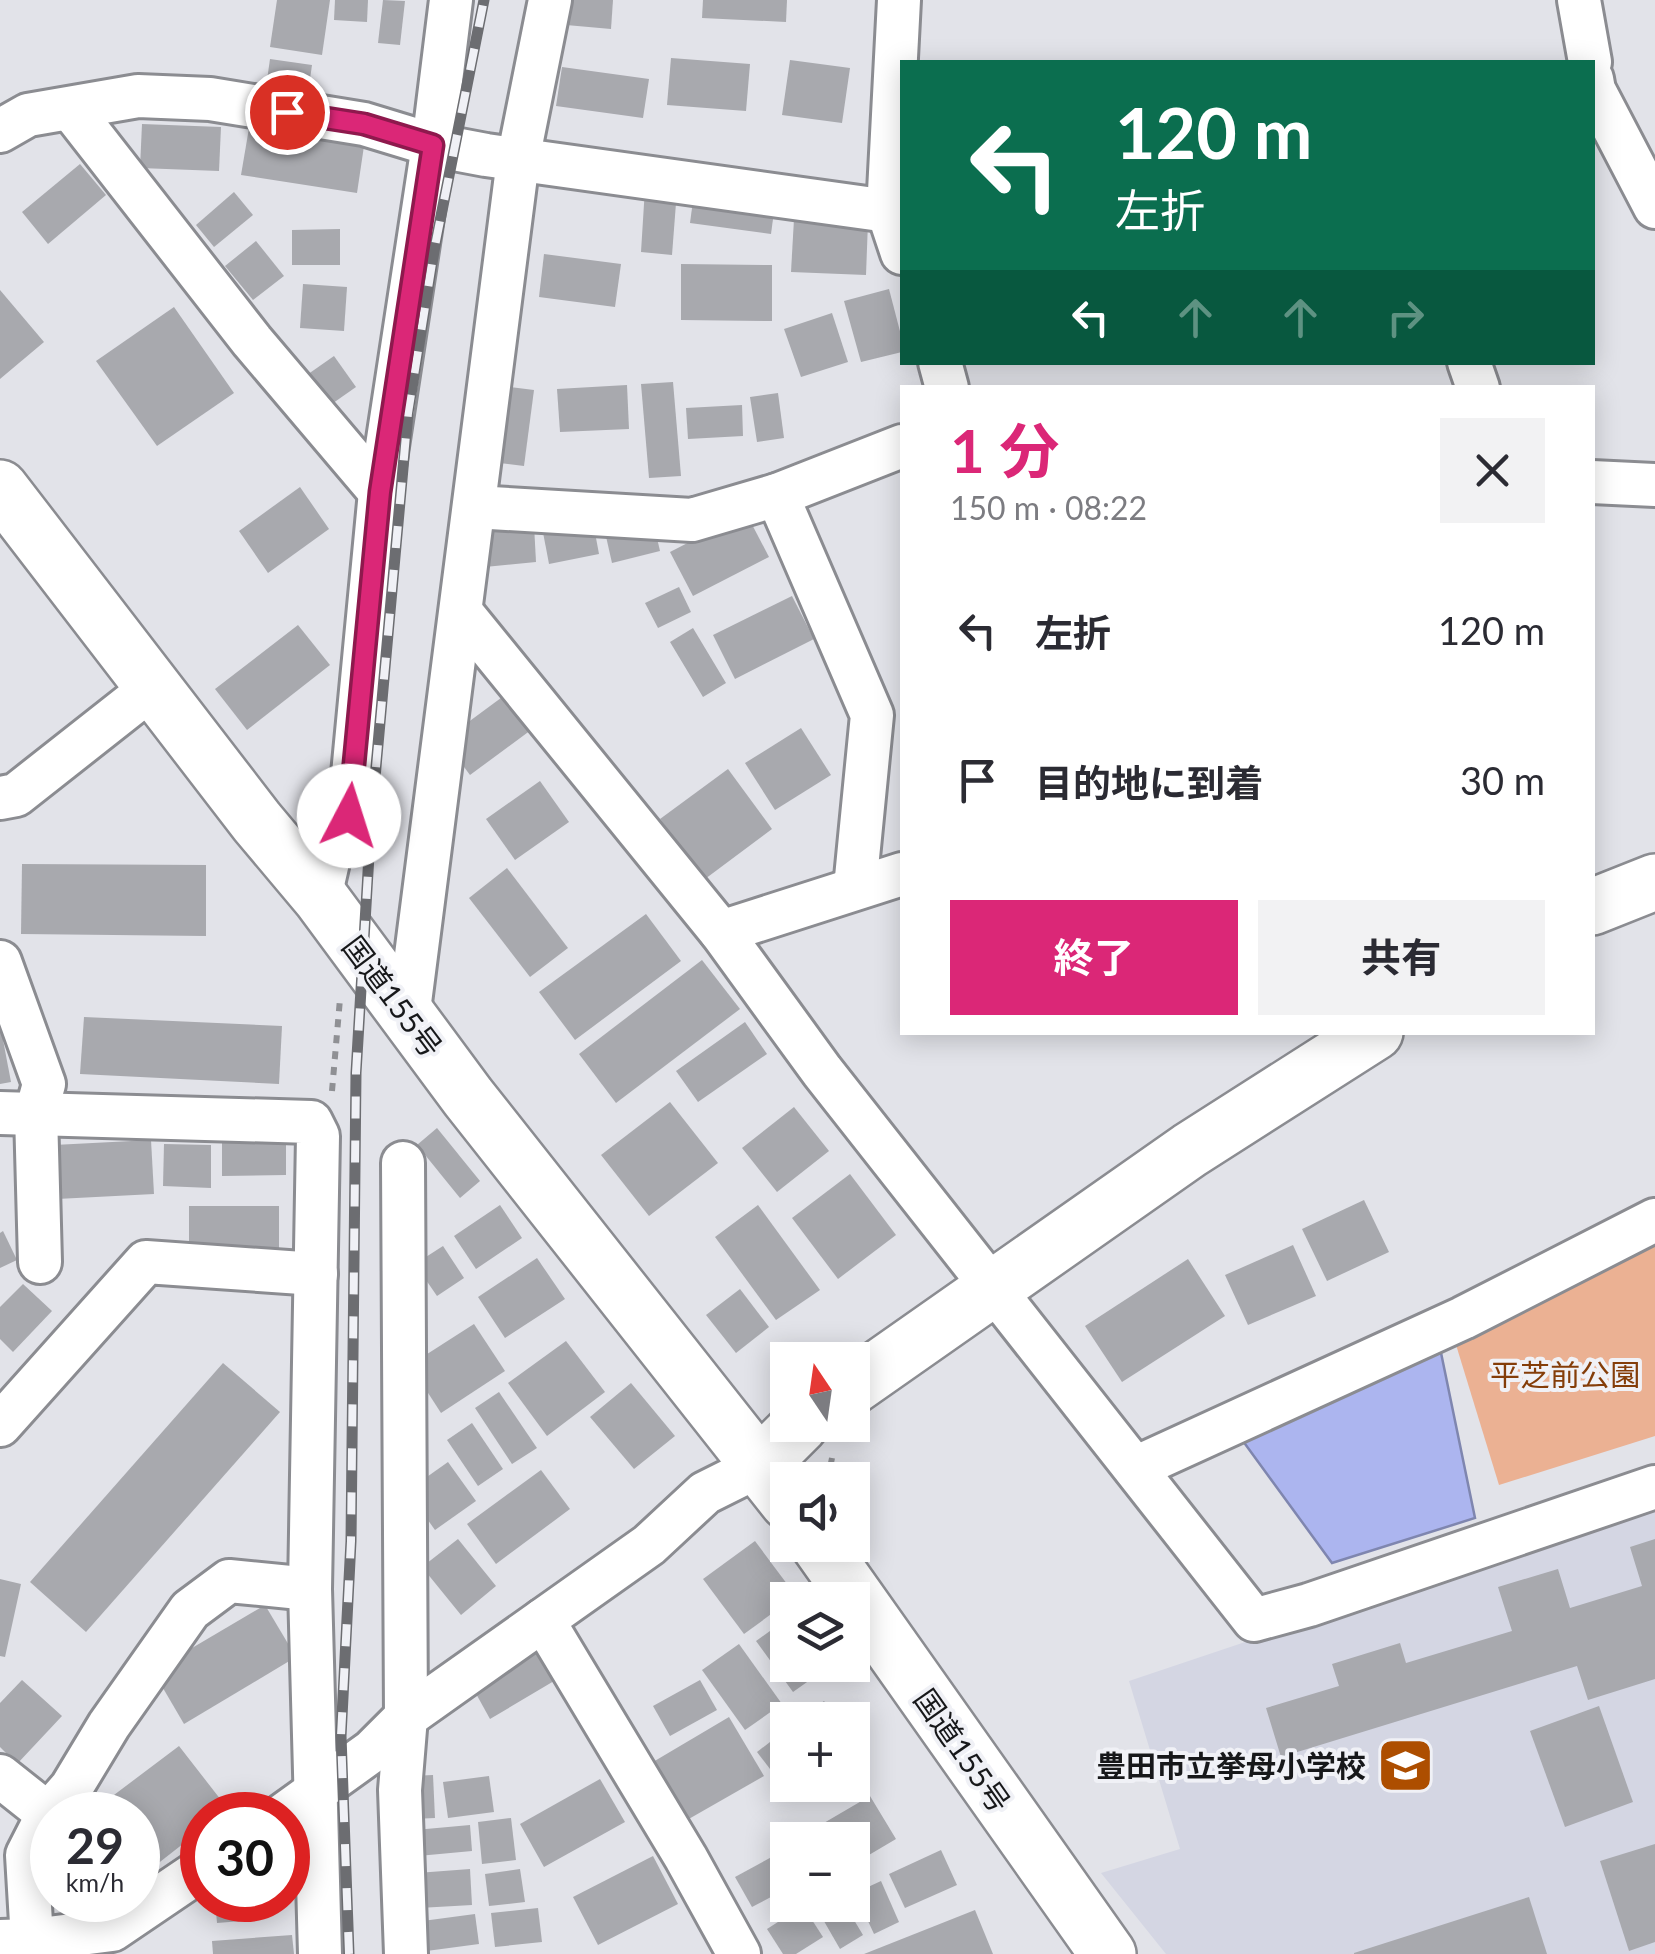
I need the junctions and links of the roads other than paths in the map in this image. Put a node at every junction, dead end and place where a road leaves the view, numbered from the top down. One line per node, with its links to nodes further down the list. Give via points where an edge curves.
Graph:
1 (451, 0): 9 (street)
2 (550, 0): 10 (street)
3 (899, 0): 12 (street)
4 (1579, 0): 5 (street)
5 (1589, 60)
6 (1595, 86): 11 (street)
7 (71, 109): 8 (street, via 28,116); 9 (street, via 138,96 210,99 364,124); 18 (street)
8 (0, 131)
9 (433, 145): 10 (street); 18 (street)
10 (518, 160): 12 (street); 20 (street)
11 (1655, 208)
12 (895, 210): 13 (street)
13 (900, 241)
14 (900, 447): 19 (street)
15 (1595, 482): 16 (street)
16 (1655, 484)
17 (0, 488): 22 (main road, 国道155号)
18 (380, 492): 27 (street, via 349,816 333,840)
19 (777, 494): 20 (street, via 692,520); 26 (street, via 872,715)
20 (474, 507): 21 (street)
21 (461, 612): 29 (street); 31 (street)
22 (153, 687): 23 (street, via 16,796); 27 (main road, 国道155号)
23 (0, 798)
24 (900, 875): 26 (street)
25 (1655, 882): 28 (main road)
26 (855, 888): 29 (street)
27 (320, 897): 31 (main road, 国道155号)
28 (1595, 906)
29 (721, 932): 38 (street)
30 (0, 962): 33 (street, via 44,1084)
31 (408, 1018): 42 (main road, 国道155号)
32 (1370, 1035): 38 (main road, via 1190,1150)
33 (18, 1113): 36 (street); 37 (street, via 311,1122 318,1136)
34 (403, 1163): 48 (street)
35 (1655, 1220): 41 (street, via 1462,1318)
36 (40, 1262)
37 (316, 1274): 40 (street, via 146,1262); 46 (street)
38 (993, 1290): 39 (main road); 41 (street)
39 (870, 1375)
40 (0, 1426)
41 (1135, 1468): 44 (street, via 1254,1620)
42 (770, 1479)
43 (770, 1485): 47 (street, via 706,1493 649,1545)
44 (1655, 1487)
45 (831, 1562): 61 (main road, 国道155号)
46 (310, 1589): 50 (street, via 230,1581 190,1610); 51 (street)
47 (543, 1620): 48 (street); 60 (street)
48 (406, 1717): 52 (street); 59 (street, via 400,1790)
49 (0, 1776): 53 (street)
50 (67, 1792)
51 (299, 1792)
52 (310, 1796)
53 (30, 1800)
54 (30, 1848): 57 (street)
55 (180, 1884): 57 (street, via 112,1930)
56 (310, 1886): 58 (street)
57 (16, 1941)
58 (320, 1954)
59 (406, 1954)
60 (739, 1954)
61 (1108, 1954)

